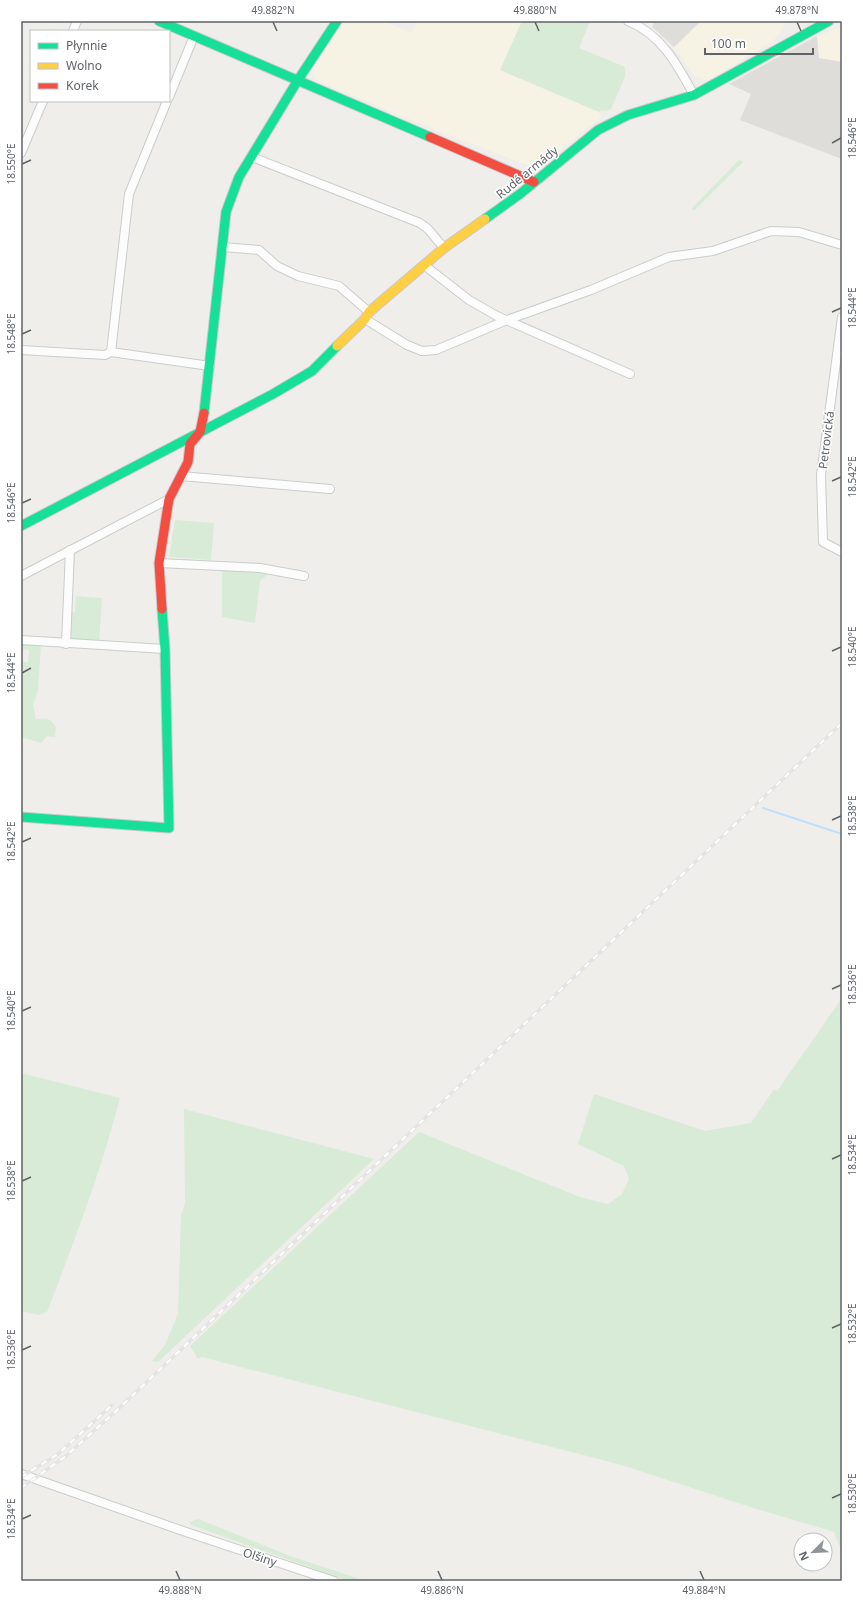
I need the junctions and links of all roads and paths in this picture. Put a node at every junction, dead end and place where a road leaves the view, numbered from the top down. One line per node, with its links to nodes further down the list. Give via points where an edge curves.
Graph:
1 (159, 21): 5 (street)
2 (337, 21): 6 (street)
3 (628, 21): 8 (street, via 639,26 668,50)
4 (830, 21): 8 (street, Rudé armády)
5 (194, 36): 6 (street); 7 (street)
6 (298, 80): 12 (street); 13 (street)
7 (170, 95)
8 (694, 95): 13 (street, Rudé armády, via 628,115 608,124)
9 (43, 102): 11 (street)
10 (167, 102): 22 (street, via 129,194)
11 (21, 152)
12 (252, 157): 15 (street, via 239,177 226,212); 16 (street, via 420,223)
13 (534, 182): 16 (street, Rudé armády)
14 (842, 245): 20 (street, via 798,232 771,232 713,251 669,257 592,290)
15 (222, 247): 18 (street, via 259,250 277,266 298,276 339,286); 23 (street)
16 (444, 248): 17 (street, Rudé armády)
17 (424, 265): 18 (street, Rudé armády); 20 (street, via 469,300)
18 (367, 316): 20 (street, via 407,345 422,351 436,350); 25 (street, Rudé armády, via 312,371)
19 (842, 317): 31 (street, Petrovická, via 821,475 823,542)
20 (507, 320): 24 (street)
21 (21, 350): 22 (street, via 105,355)
22 (110, 352): 23 (street)
23 (210, 366): 25 (street)
24 (630, 374)
25 (200, 432): 26 (street, via 190,444 188,462); 29 (street, Rudé armády)
26 (181, 476): 27 (street); 28 (street)
27 (330, 489)
28 (169, 499): 30 (street); 32 (street)
29 (21, 526)
30 (70, 550): 33 (street); 36 (street)
31 (842, 552)
32 (159, 563): 34 (street, via 260,568); 37 (street)
33 (21, 576)
34 (304, 576)
35 (21, 640): 36 (street)
36 (66, 644): 37 (street)
37 (165, 649): 38 (street, via 168,828)
38 (21, 817)
39 (21, 1474): 40 (street, Olšiny)
40 (334, 1581)

